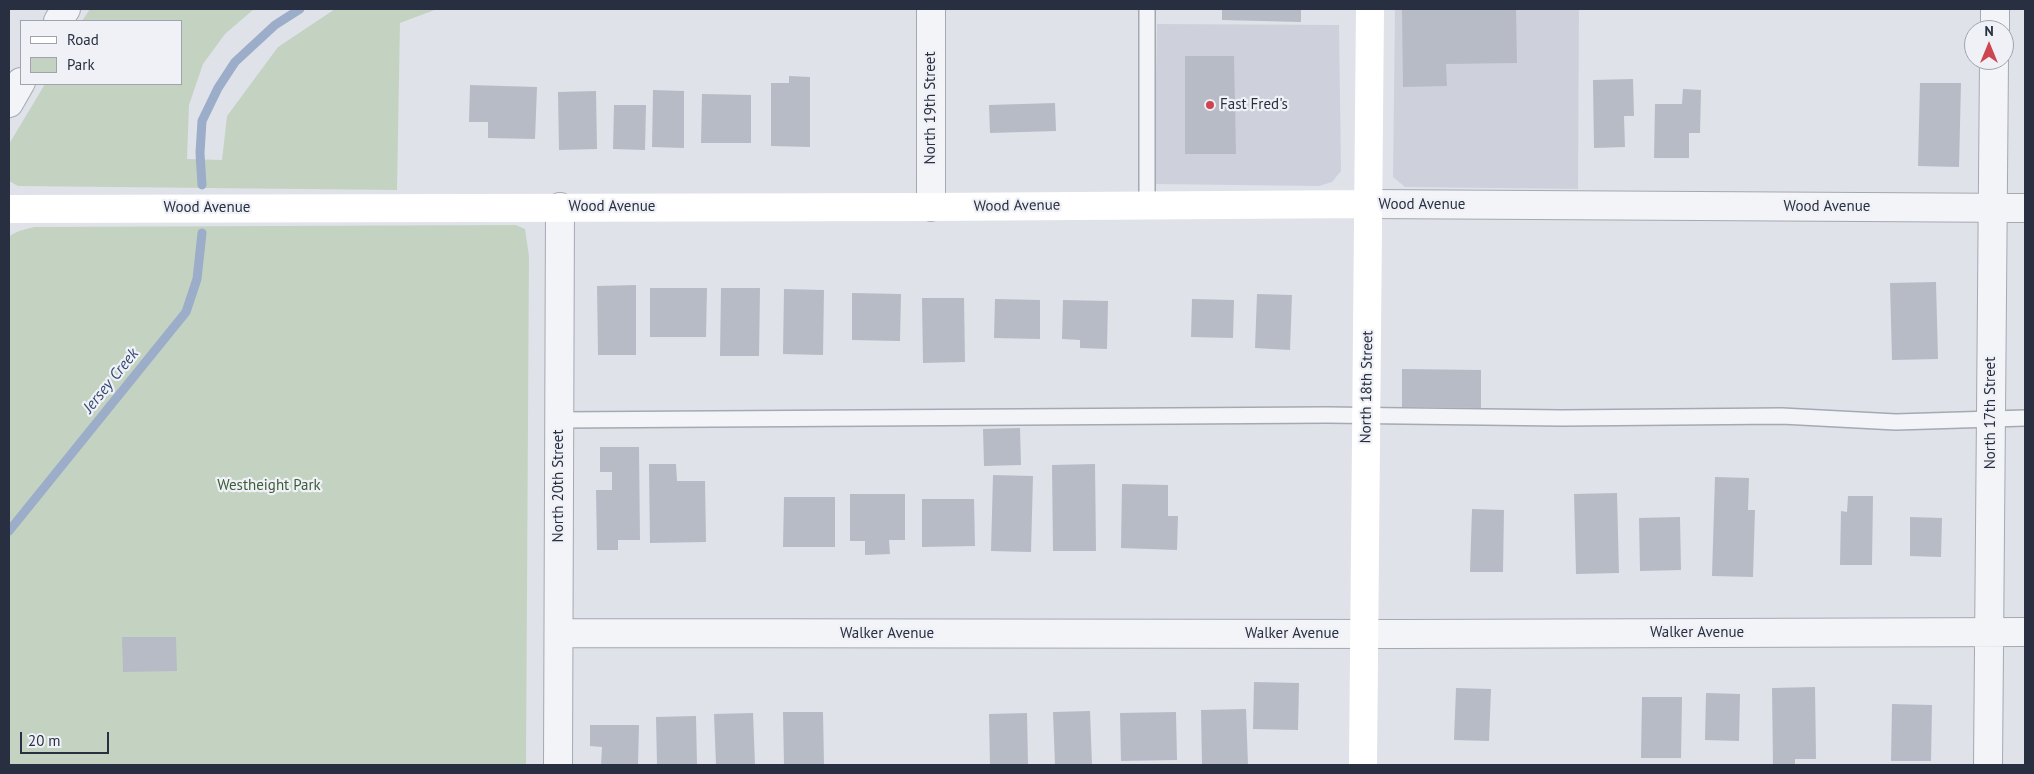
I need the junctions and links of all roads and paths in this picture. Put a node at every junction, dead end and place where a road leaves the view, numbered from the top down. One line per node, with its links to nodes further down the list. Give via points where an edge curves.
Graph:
1 (66, 9): 5 (street)
2 (931, 9): 12 (street, North 19th Street)
3 (1147, 9): 10 (lane)
4 (1370, 9): 9 (street, North 18th Street)
5 (59, 20)
6 (1994, 70): 13 (street, North 17th Street)
7 (20, 84): 8 (street)
8 (9, 103)
9 (1370, 204): 10 (street, Wood Avenue); 13 (street, Wood Avenue); 16 (street, North 18th Street)
10 (1147, 205): 12 (street, Wood Avenue)
11 (560, 207): 12 (street, Wood Avenue); 15 (street, Wood Avenue); 19 (street, North 20th Street)
12 (931, 207)
13 (1992, 208): 14 (street, Wood Avenue); 17 (street, North 17th Street)
14 (2025, 208)
15 (12, 212)
16 (1367, 415): 17 (lane, via 1562,418 1782,416 1896,422); 19 (lane); 23 (street, North 18th Street)
17 (1992, 418): 18 (lane); 20 (street, North 17th Street)
18 (2025, 418)
19 (560, 420): 22 (street, North 20th Street)
20 (1989, 632): 21 (street, Walker Avenue); 23 (street, Walker Avenue); 26 (street, North 17th Street)
21 (2025, 632)
22 (559, 633): 23 (street, Walker Avenue); 24 (street, North 20th Street)
23 (1364, 634): 25 (street, North 18th Street)
24 (558, 765)
25 (1363, 765)
26 (1988, 765)

